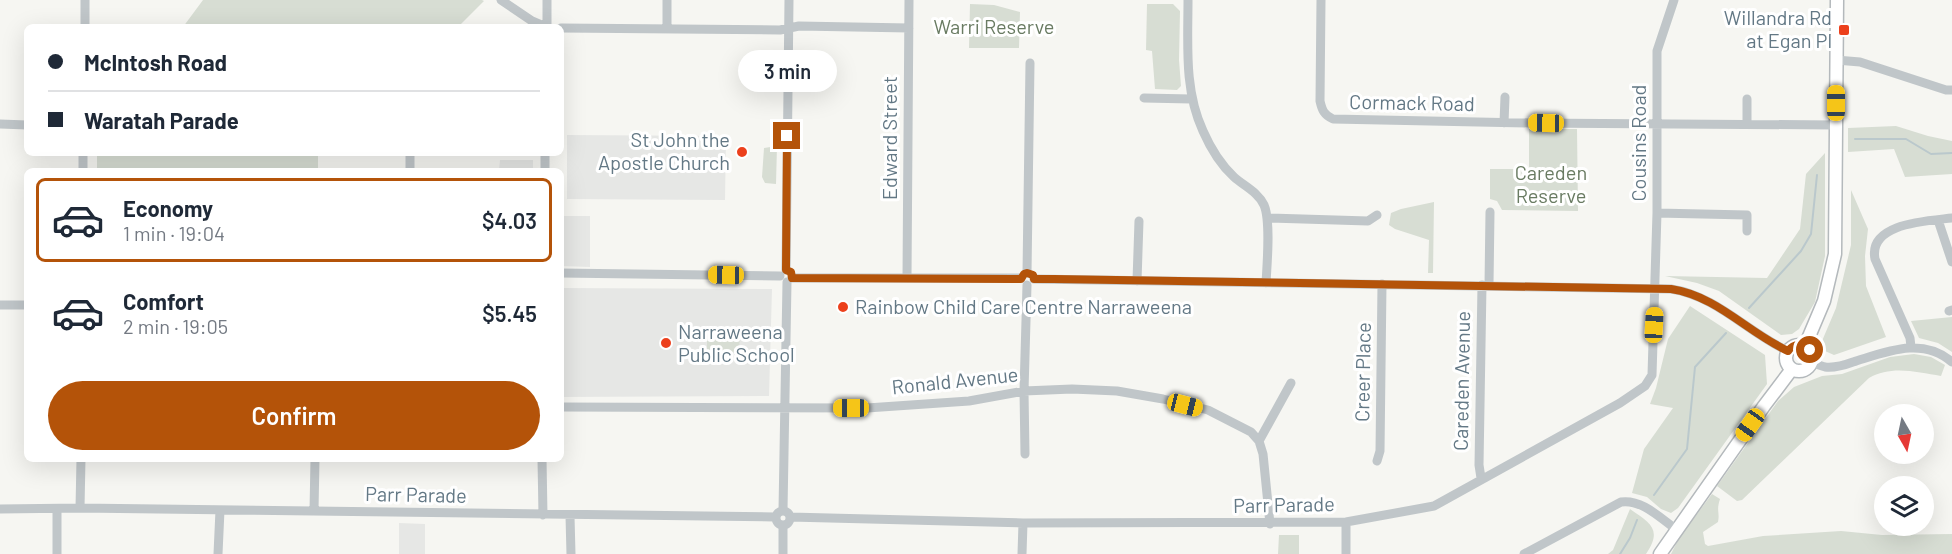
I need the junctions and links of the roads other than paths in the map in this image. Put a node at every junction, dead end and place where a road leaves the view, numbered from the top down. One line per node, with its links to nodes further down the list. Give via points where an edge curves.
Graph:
1 (85, 0): 11 (street)
2 (501, 0): 12 (street)
3 (547, 0): 13 (street)
4 (667, 0): 17 (street)
5 (789, 0): 15 (street)
6 (909, 0): 16 (street, Edward Street)
7 (1188, 0): 23 (street)
8 (1321, 0): 25 (street, Cormack Road, via 1320,101 1327,116)
9 (1674, 0): 27 (street, Cousins Road, via 1657,51)
10 (1837, 0): 18 (main road)
11 (85, 24)
12 (540, 24)
13 (547, 24)
14 (564, 28): 17 (street)
15 (788, 28): 16 (street); 17 (street); 41 (street)
16 (909, 28): 42 (street, Edward Street)
17 (667, 29)
18 (1836, 60): 20 (street, via 1860,62); 30 (main road)
19 (1030, 63): 43 (street)
20 (1952, 90)
21 (1504, 97): 25 (street)
22 (1144, 98): 23 (street)
23 (1191, 99): 34 (street, via 1211,146 1228,172 1262,201)
24 (1747, 99): 28 (street)
25 (1504, 123): 27 (street, Cormack Road)
26 (0, 124): 29 (street)
27 (1657, 124): 28 (street, Cormack Road); 32 (street, Cousins Road)
28 (1747, 124): 30 (street, Cormack Road)
29 (24, 125)
30 (1836, 125): 51 (main road, via 1834,254 1824,301)
31 (1490, 212): 47 (street, Careden Avenue)
32 (1657, 213): 38 (street, via 1747,215); 48 (street, Cousins Road)
33 (1377, 215): 34 (street, via 1368,221)
34 (1267, 218): 45 (street)
35 (1952, 218): 36 (street)
36 (1938, 220): 39 (street); 52 (street, via 1891,230 1879,237 1874,246 1875,260)
37 (1138, 221): 44 (street)
38 (1747, 231)
39 (1952, 262)
40 (564, 273): 41 (street)
41 (786, 276): 42 (street); 60 (street)
42 (907, 277): 43 (street)
43 (1027, 279): 44 (street); 58 (street)
44 (1137, 281): 45 (street)
45 (1266, 283): 46 (street)
46 (1382, 284): 47 (street); 63 (street, Creer Place)
47 (1485, 285): 48 (street); 67 (street, Careden Avenue)
48 (1656, 288): 53 (street, via 1704,298); 67 (street, Parr Parade, via 1652,375 1645,386)
49 (0, 305): 50 (street)
50 (24, 305)
51 (1805, 346): 53 (main road, via 1796,345); 54 (main road, via 1812,353)
52 (1911, 347): 54 (street, via 1837,367); 55 (street, via 1937,353)
53 (1788, 351): 56 (main road, via 1786,359)
54 (1812, 363): 56 (main road, via 1804,370)
55 (1952, 363)
56 (1792, 369): 79 (main road)
57 (1291, 383): 61 (street)
58 (1024, 391): 60 (street, Ronald Avenue, via 923,405); 61 (street, Ronald Avenue, via 1083,390 1163,399 1208,410 1251,432); 62 (street)
59 (564, 407): 60 (street, Ronald Avenue)
60 (784, 409): 74 (street)
61 (1258, 441): 78 (street, via 1263,454)
62 (1025, 454)
63 (1377, 461)
64 (81, 462): 68 (street)
65 (315, 462): 72 (street)
66 (543, 462): 73 (street)
67 (1481, 478): 76 (street, Parr Parade, via 1434,506)
68 (80, 508): 70 (street, Parr Parade); 71 (street, Parr Parade)
69 (0, 509): 70 (street, Parr Parade)
70 (57, 509): 80 (street)
71 (220, 510): 72 (street, Parr Parade); 81 (street)
72 (314, 511): 73 (street, Parr Parade)
73 (543, 515): 75 (street, Parr Parade)
74 (783, 515): 75 (street, Parr Parade); 77 (street, Parr Parade); 83 (street, via 788,522 783,525)
75 (570, 516): 82 (street)
76 (1346, 522): 78 (street, Parr Parade); 85 (street)
77 (1023, 523): 78 (street, Parr Parade); 84 (street)
78 (1270, 524)
79 (1677, 530): 86 (street, via 1642,505 1621,502); 87 (main road)
80 (57, 554)
81 (218, 554)
82 (571, 554)
83 (783, 554)
84 (1022, 554)
85 (1346, 554)
86 (1524, 554)
87 (1660, 554)

